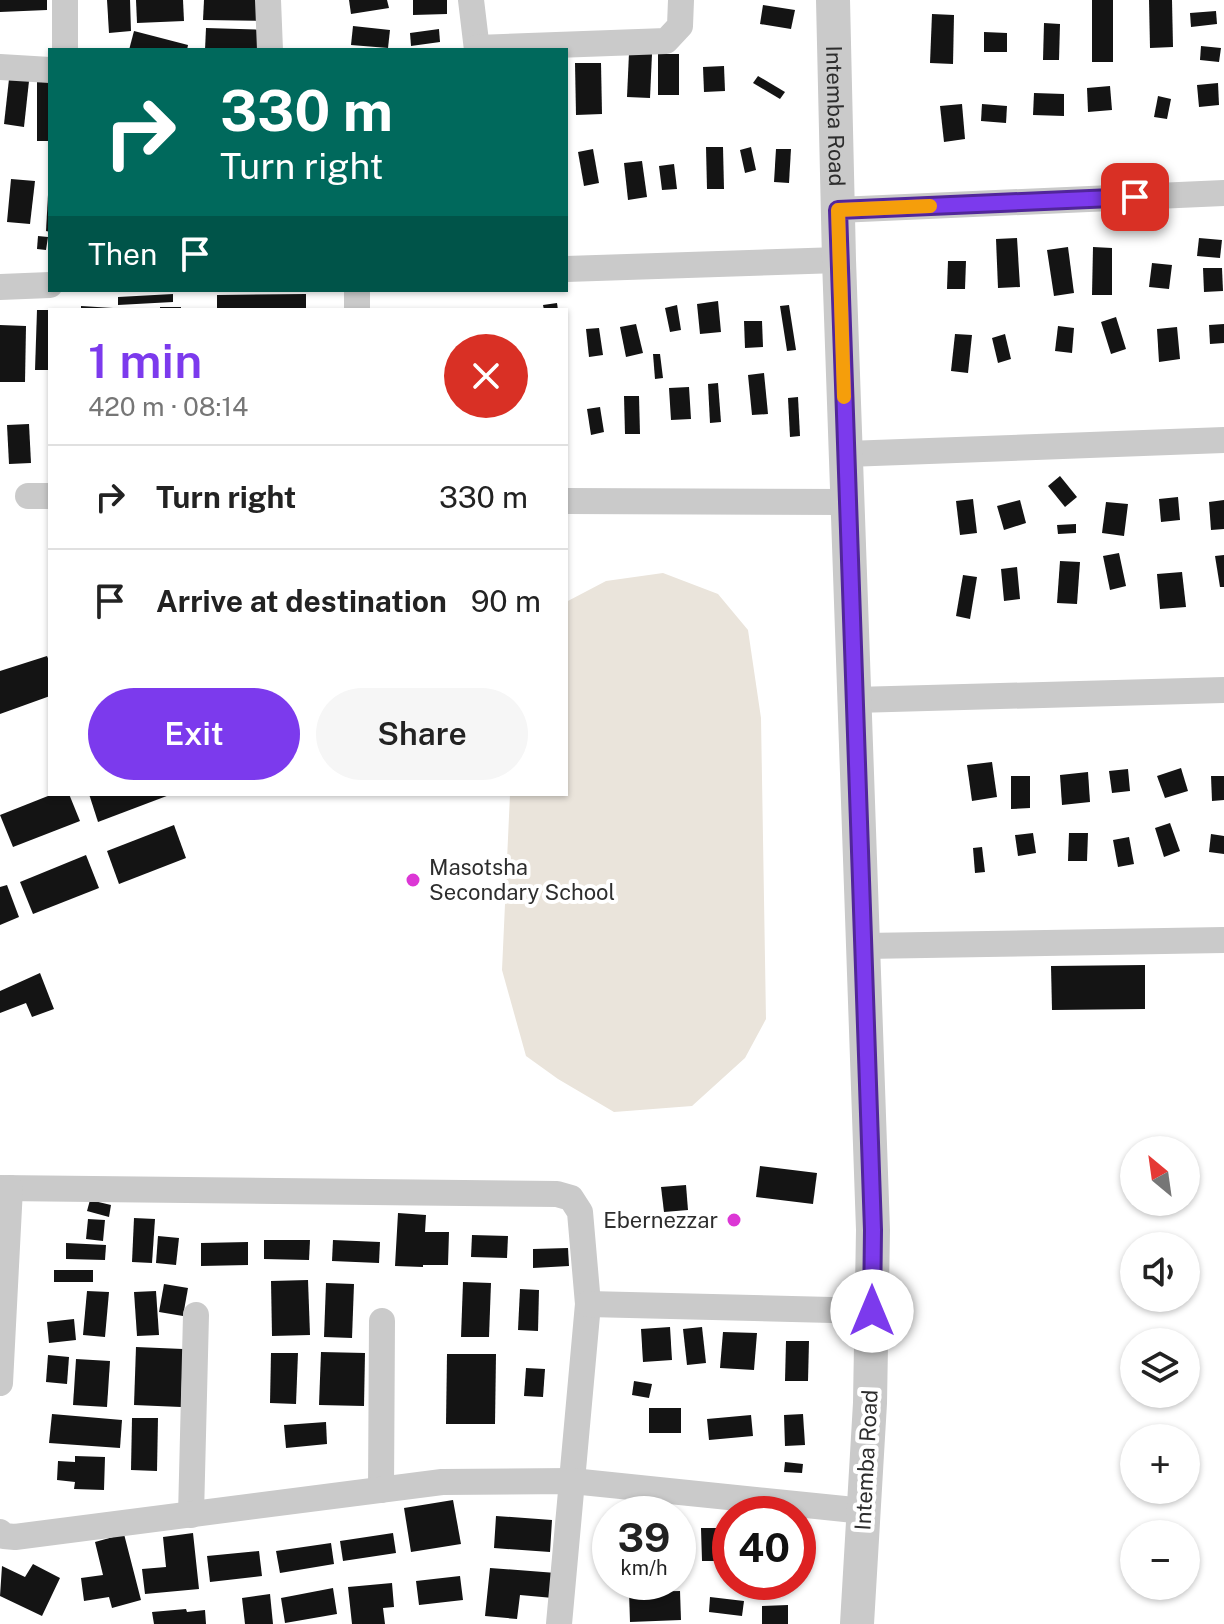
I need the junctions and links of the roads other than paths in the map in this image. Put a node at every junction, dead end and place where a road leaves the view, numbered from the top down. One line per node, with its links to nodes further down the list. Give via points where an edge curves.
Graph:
1 (65, 0): 6 (street)
2 (268, 0): 7 (street)
3 (471, 0): 8 (street)
4 (681, 0): 9 (street, via 680,26 666,41)
5 (833, 0): 13 (street, Intemba Road)
6 (65, 48)
7 (270, 48)
8 (477, 48)
9 (501, 48)
10 (0, 67): 11 (street)
11 (48, 70)
12 (1224, 193): 13 (street)
13 (838, 210): 14 (street, Intemba Road)
14 (839, 260): 15 (street); 19 (street, Intemba Road)
15 (568, 269)
16 (48, 285): 17 (street)
17 (0, 287)
18 (1224, 440): 19 (street)
19 (847, 454): 21 (street, Intemba Road)
20 (568, 501): 21 (street)
21 (849, 502): 23 (street, Intemba Road)
22 (1224, 690): 23 (street)
23 (855, 700): 25 (street, Intemba Road)
24 (1224, 940): 25 (street)
25 (864, 946): 28 (street, Intemba Road)
26 (5, 1188): 27 (street, via 557,1194 571,1198 580,1212); 31 (street)
27 (588, 1304): 28 (street); 32 (street)
28 (872, 1311): 34 (street, Intemba Road)
29 (196, 1315): 35 (street)
30 (382, 1321): 33 (street)
31 (0, 1383)
32 (572, 1481): 33 (street, via 442,1482); 34 (street); 37 (street)
33 (381, 1490): 35 (street)
34 (864, 1511): 38 (street, Intemba Road)
35 (191, 1515): 36 (street, via 15,1537)
36 (0, 1532)
37 (559, 1624)
38 (857, 1624)

